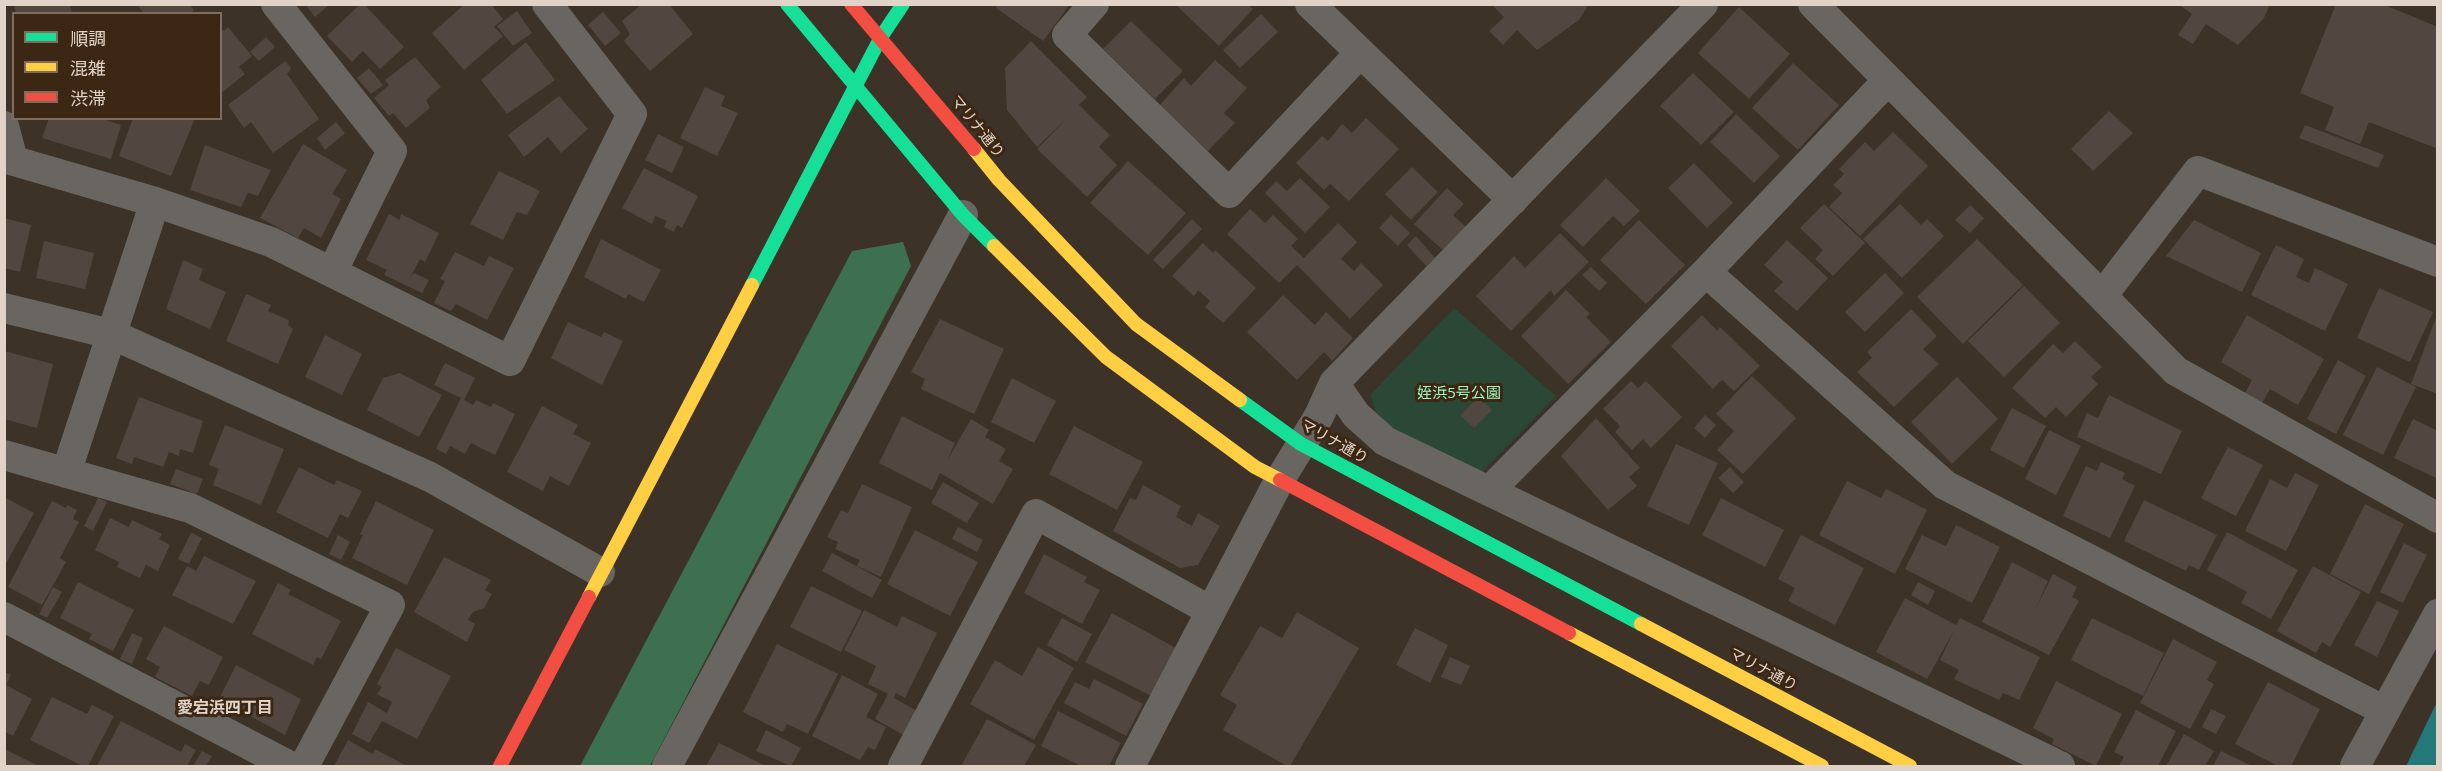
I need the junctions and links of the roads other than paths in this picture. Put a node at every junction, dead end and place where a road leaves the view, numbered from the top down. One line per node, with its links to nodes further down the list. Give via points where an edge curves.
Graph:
1 (276, 4): 20 (street, via 392,151)
2 (547, 4): 20 (street, via 632,114 510,361)
3 (787, 4): 13 (street)
4 (851, 4): 10 (street, マリナ通り)
5 (903, 4): 10 (street)
6 (1094, 4): 11 (street, via 1067,35 1228,193)
7 (1310, 4): 11 (street)
8 (1703, 4): 16 (street)
9 (1813, 4): 12 (street)
10 (881, 37): 13 (street); 26 (street, マリナ通り, via 999,180 1136,324)
11 (1360, 53): 16 (street)
12 (1888, 80): 21 (street); 22 (street)
13 (856, 85): 18 (street); 32 (street)
14 (4, 126): 15 (street)
15 (9, 159): 17 (street)
16 (1513, 200): 25 (street)
17 (155, 202): 20 (street, via 271,242); 24 (street)
18 (963, 215): 29 (street, via 1106,357); 40 (street)
19 (2438, 262): 22 (street, via 2198,171)
20 (332, 272)
21 (1706, 272): 30 (street); 36 (street, via 1945,485)
22 (2102, 296): 31 (street, via 2176,371)
23 (4, 308): 24 (street)
24 (111, 334): 28 (street); 32 (street, via 430,477)
25 (1334, 383): 26 (street); 30 (street, via 1356,415 1385,441)
26 (1301, 444): 29 (street); 44 (street, マリナ通り)
27 (4, 455): 28 (street)
28 (66, 473): 38 (street, via 190,508 390,604)
29 (1279, 481): 33 (street); 43 (street)
30 (1489, 490): 45 (street)
31 (2438, 518)
32 (600, 572): 39 (street)
33 (1211, 611): 41 (street, via 1036,514); 42 (street)
34 (2438, 614): 36 (street)
35 (4, 617): 37 (street)
36 (2385, 711): 46 (street)
37 (290, 766)
38 (304, 766)
39 (500, 766)
40 (667, 766)
41 (903, 766)
42 (1130, 766)
43 (1822, 766)
44 (1910, 766)
45 (2060, 766)
46 (2355, 766)

